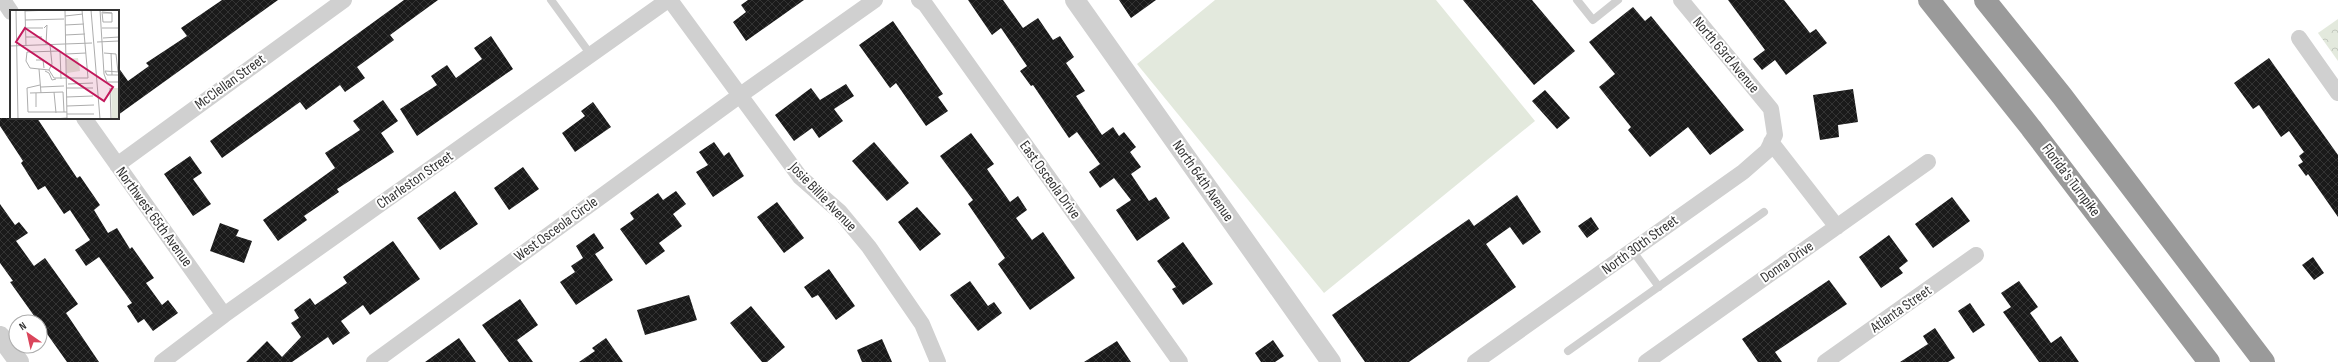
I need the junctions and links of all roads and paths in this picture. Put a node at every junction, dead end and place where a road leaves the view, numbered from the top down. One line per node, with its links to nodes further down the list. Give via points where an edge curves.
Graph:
1 (344, 0): 20 (street, McClellan Street)
2 (551, 0): 13 (lane)
3 (669, 0): 13 (street, Charleston Street); 15 (street, Josie Billie Avenue)
4 (875, 0): 15 (street)
5 (919, 0): 34 (street, East Osceola Drive, via 925,4)
6 (1075, 0): 35 (street, North 64th Avenue)
7 (1577, 0): 8 (lane, via 1593,20)
8 (1618, 0)
9 (1681, 0): 16 (street, North 63rd Avenue)
10 (1929, 0): 39 (highway, Florida's Turnpike, via 2031,128)
11 (1985, 0): 40 (highway, via 2062,96)
12 (2298, 38): 14 (street)
13 (591, 55): 26 (street, Charleston Street)
14 (2338, 93)
15 (739, 96): 32 (street, West Osceola Circle); 33 (street, Josie Billie Avenue, via 800,177 840,212 869,247 922,324)
16 (1772, 109): 18 (street, North 30th Street, via 1775,135)
17 (85, 119): 20 (street, Northwest 65th Avenue)
18 (1771, 142): 22 (street); 23 (street, North 30th Street, via 1767,151 1742,172)
19 (1928, 162): 22 (street, Donna Drive)
20 (116, 165): 26 (street, Northwest 65th Avenue)
21 (1764, 212): 25 (lane)
22 (1837, 227): 37 (street, Donna Drive)
23 (1632, 250): 25 (lane); 29 (street, North 30th Street)
24 (1976, 255): 38 (street, Atlanta Street)
25 (1659, 287): 28 (lane)
26 (224, 315): 31 (street, Charleston Street)
27 (0, 336): 30 (street)
28 (1568, 351)
29 (1495, 356): 36 (street, North 30th Street)
30 (19, 362)
31 (162, 362)
32 (374, 362)
33 (938, 362)
34 (1180, 362)
35 (1331, 362)
36 (1475, 362)
37 (1646, 362)
38 (1825, 362)
39 (2209, 362)
40 (2264, 362)

